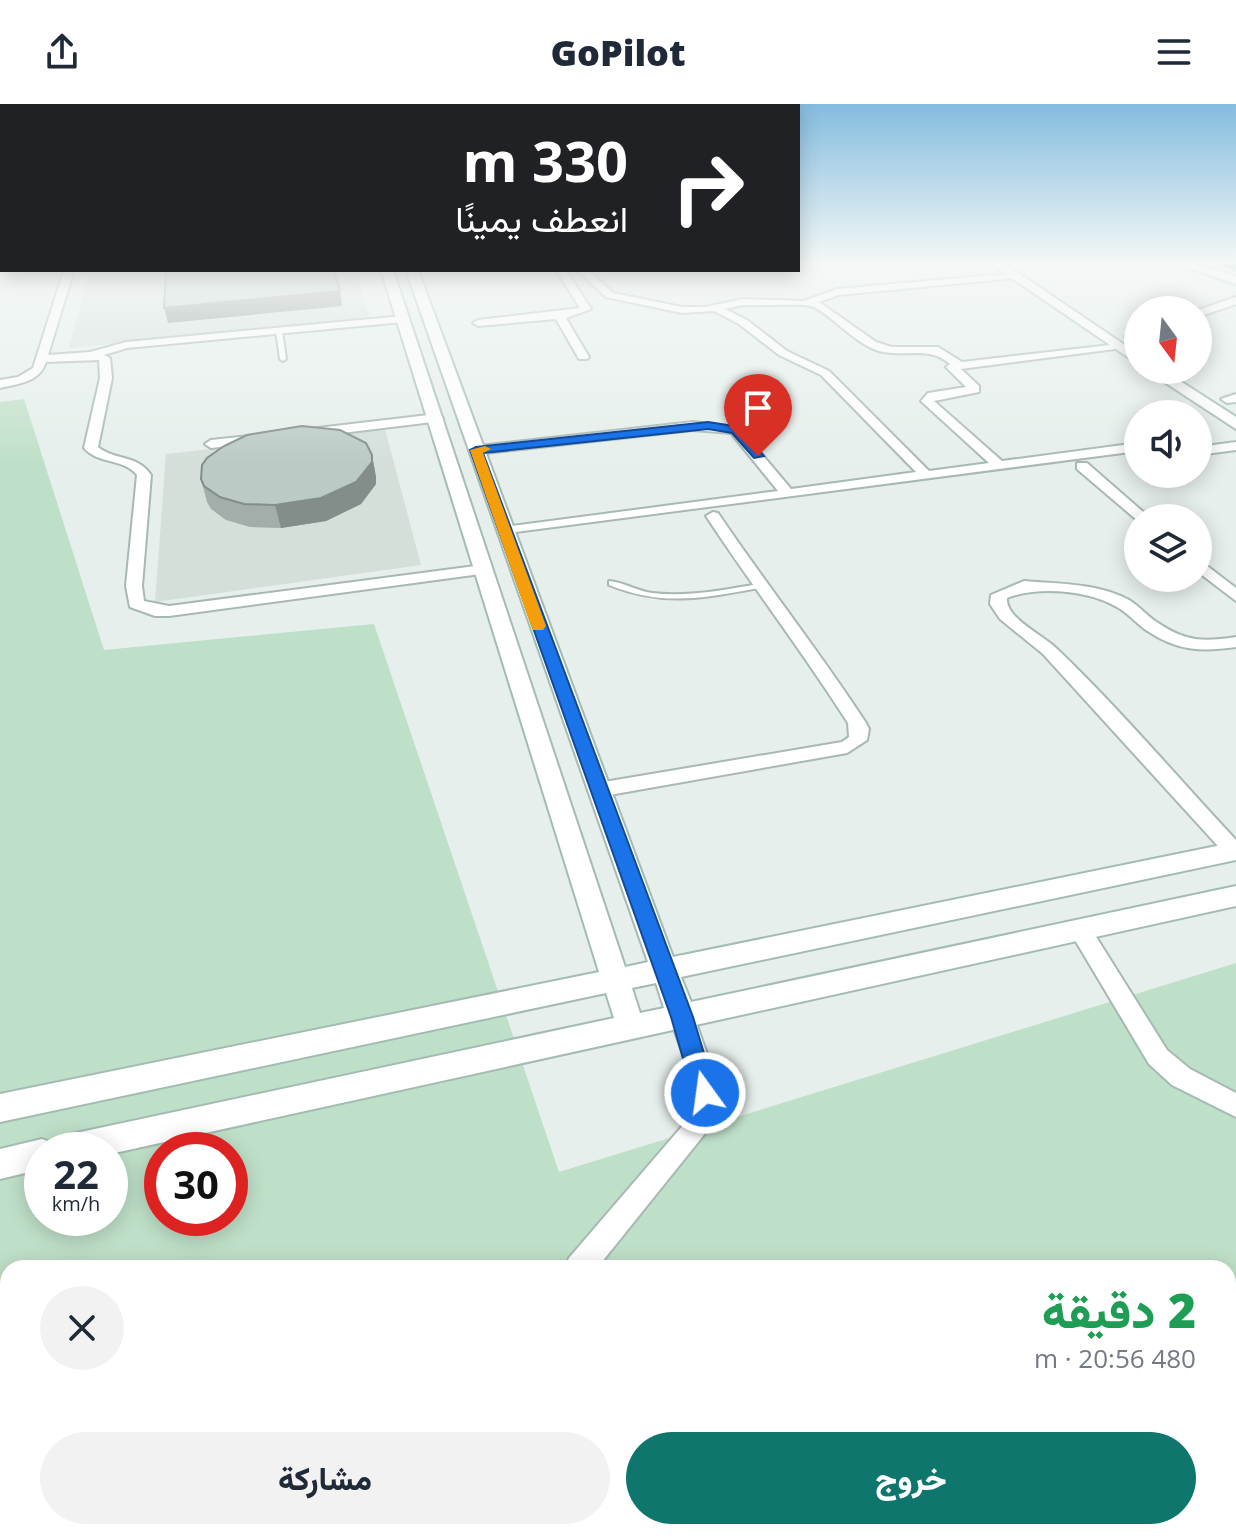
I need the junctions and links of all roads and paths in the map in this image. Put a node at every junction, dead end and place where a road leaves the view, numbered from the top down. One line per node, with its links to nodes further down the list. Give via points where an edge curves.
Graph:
1 (51, 329): 14 (street)
2 (310, 329): 9 (street)
3 (406, 329): 21 (street)
4 (432, 329): 30 (street)
5 (567, 329): 13 (street)
6 (752, 329): 35 (street, via 783,353 825,373)
7 (852, 329): 16 (street, via 877,346 938,349)
8 (1092, 329): 10 (street)
9 (279, 331): 12 (street, via 126,345); 15 (lane)
10 (1115, 346): 11 (street); 16 (street)
11 (1124, 351)
12 (91, 355): 14 (street); 41 (street, via 104,358 106,365 91,448 99,456 140,466 144,475 136,604 155,611 182,610)
13 (583, 357)
14 (42, 359): 17 (street, via 30,377)
15 (283, 359)
16 (957, 364): 33 (street, via 952,369 975,389 927,401)
17 (0, 384)
18 (1175, 384): 22 (street)
19 (1204, 384): 20 (street)
20 (1233, 401)
21 (437, 418): 23 (street); 41 (street)
22 (1236, 424)
23 (301, 434)
24 (1236, 434): 26 (street)
25 (271, 437): 27 (street)
26 (1212, 437)
27 (211, 444)
28 (1236, 446): 29 (street)
29 (1212, 449)
30 (476, 450): 36 (street, via 720,426 740,433); 40 (street)
31 (1124, 454): 33 (street)
32 (1124, 455): 34 (street)
33 (999, 465): 35 (street)
34 (1082, 466): 37 (street); 38 (street)
35 (926, 475): 36 (street)
36 (787, 493): 39 (street)
37 (1127, 504)
38 (713, 516): 39 (street); 44 (street)
39 (626, 521): 40 (street)
40 (507, 537): 47 (street)
41 (483, 570): 48 (street)
42 (1212, 576): 45 (street)
43 (612, 583): 44 (lane, via 675,598)
44 (759, 586): 47 (street, via 795,628 857,723 858,740 847,747)
45 (1236, 596)
46 (1236, 642): 49 (street, via 1204,647 1185,643 1122,603 1081,590 1024,586 999,595 1006,616 1049,650)
47 (602, 799): 48 (street, via 582,818); 52 (street)
48 (564, 819): 53 (street)
49 (1235, 851): 52 (street)
50 (1236, 896): 51 (street)
51 (1080, 930): 54 (street); 56 (street, via 1158,1057 1181,1077)
52 (664, 970): 53 (street); 54 (street)
53 (616, 980): 55 (street); 57 (street)
54 (682, 1017): 55 (street); 61 (street, via 705,1093 702,1112 694,1131)
55 (631, 1028): 58 (street)
56 (1236, 1106)
57 (0, 1108)
58 (128, 1136)
59 (24, 1158): 60 (street)
60 (0, 1164)
61 (586, 1260)

